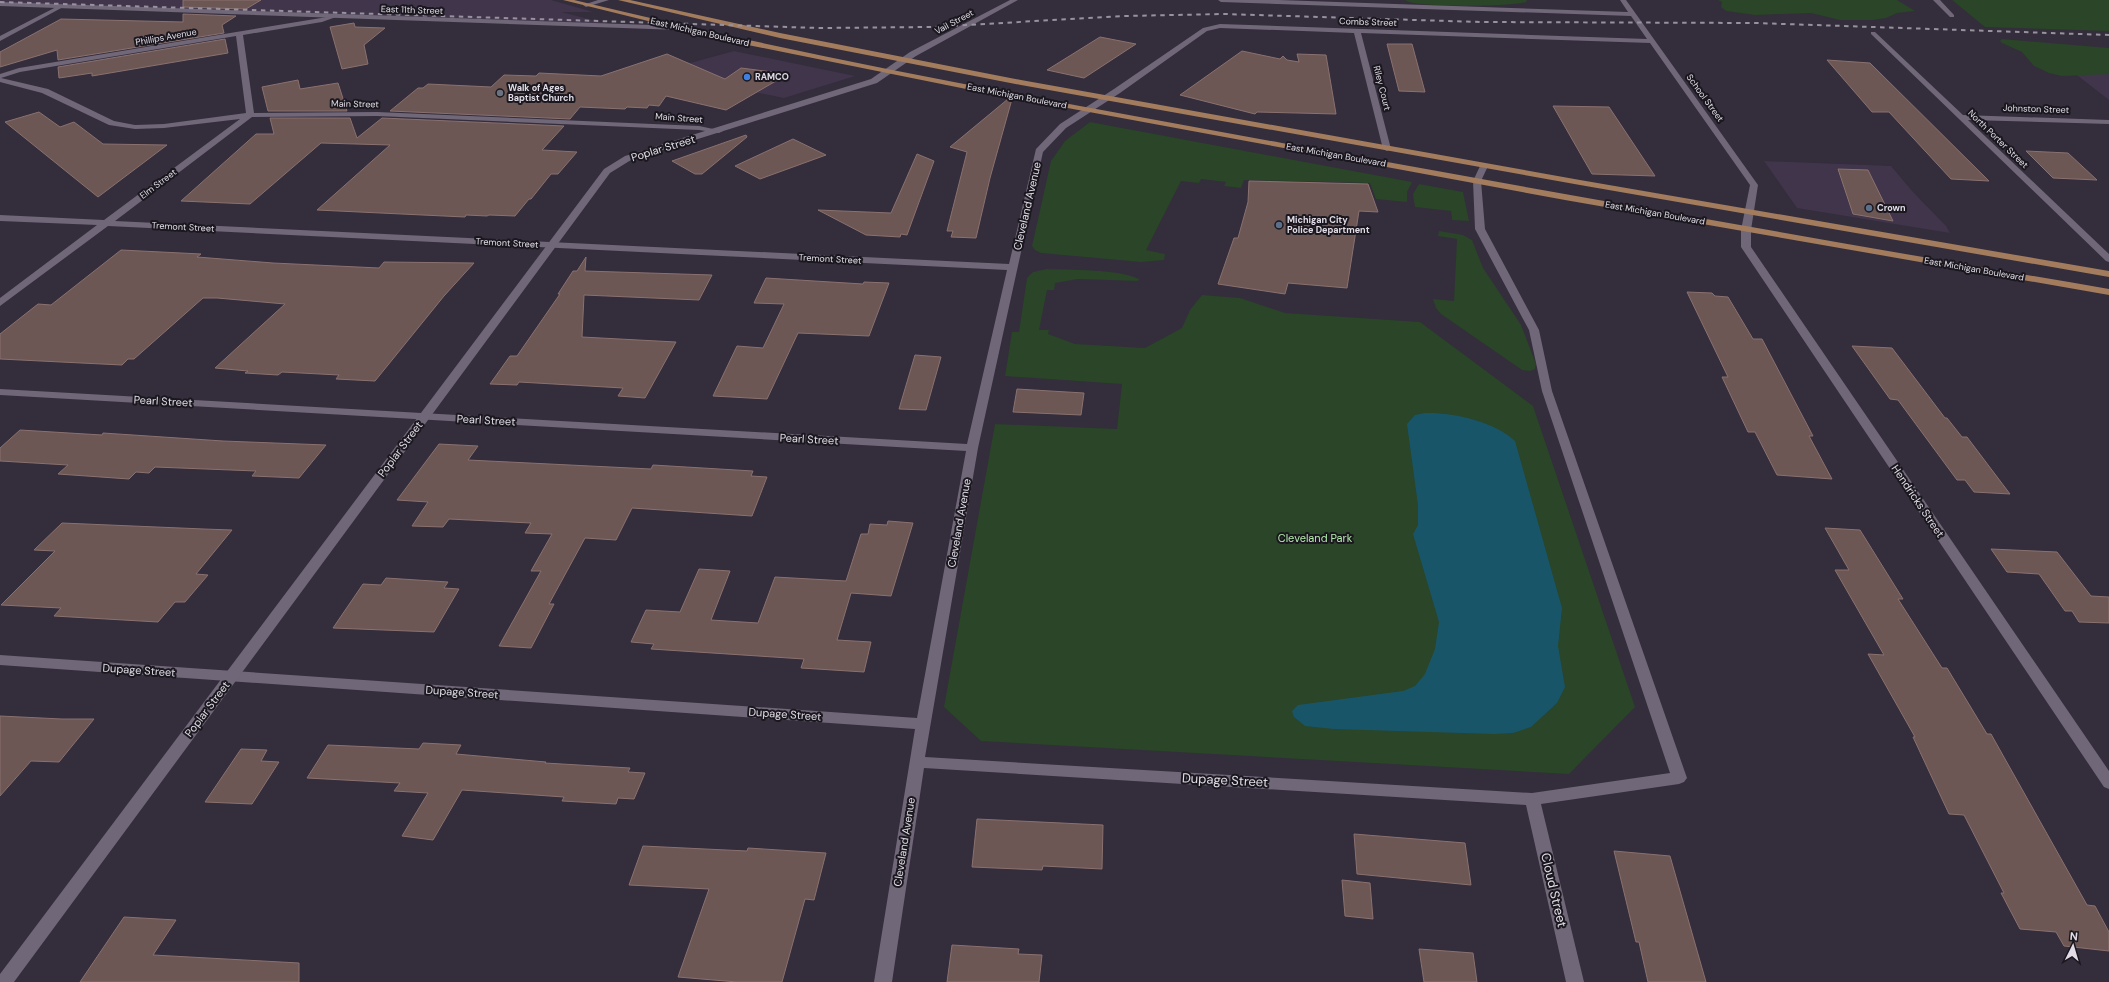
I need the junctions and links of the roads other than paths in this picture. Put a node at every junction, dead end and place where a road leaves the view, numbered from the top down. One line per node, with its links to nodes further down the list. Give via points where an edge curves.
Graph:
1 (566, 0): 9 (main road, East Michigan Boulevard)
2 (606, 0): 9 (street)
3 (621, 0): 20 (main road, East Michigan Boulevard, via 777,36)
4 (1015, 0): 20 (street, Vail Street)
5 (1221, 0): 11 (street)
6 (1623, 0): 11 (street, School Street)
7 (1936, 0): 13 (street)
8 (0, 4): 10 (street, East 11th Street)
9 (586, 5): 14 (main road, East Michigan Boulevard)
10 (62, 6): 12 (street, East 11th Street); 18 (street)
11 (1632, 14): 19 (street, School Street)
12 (334, 16): 14 (street, East 11th Street); 16 (street, Phillips Avenue)
13 (1952, 16)
14 (680, 28): 21 (main road, East Michigan Boulevard)
15 (1357, 31): 19 (street, Combs Street); 24 (street, Combs Street, via 1212,27 1205,29); 30 (street, Riley Court)
16 (238, 34): 22 (street, Phillips Avenue, via 19,70); 26 (street)
17 (1873, 34): 27 (street, North Porter Street)
18 (0, 39)
19 (1652, 41): 33 (street, School Street, via 1754,185)
20 (902, 60): 21 (street, Poplar Street); 24 (main road, East Michigan Boulevard)
21 (889, 71): 25 (main road, East Michigan Boulevard); 29 (street, Poplar Street, via 874,81)
22 (0, 76)
23 (0, 80): 26 (street, Main Street, via 45,91 112,123 135,127 164,126)
24 (1106, 99): 25 (street, Cleveland Avenue); 30 (main road, East Michigan Boulevard)
25 (1087, 110): 32 (main road, East Michigan Boulevard); 39 (street, Cleveland Avenue, via 1063,126 1039,152)
26 (250, 115): 29 (street, Main Street, via 377,114 699,128); 35 (street, Elm Street)
27 (1961, 117): 28 (street, Johnston Street); 38 (street, North Porter Street)
28 (2109, 122)
29 (719, 131): 37 (street, Poplar Street, via 628,158 607,171)
30 (1387, 149): 31 (main road, East Michigan Boulevard)
31 (1484, 166): 32 (street); 33 (main road, East Michigan Boulevard)
32 (1477, 181): 36 (main road, East Michigan Boulevard); 51 (street, Dupage Street, via 1480,229 1534,330 1547,391 1679,778)
33 (1749, 213): 36 (street, Hendricks Street); 40 (main road, East Michigan Boulevard)
34 (0, 218): 35 (street, Tremont Street)
35 (106, 223): 37 (street, Tremont Street); 42 (street, Elm Street)
36 (1746, 230): 41 (main road, East Michigan Boulevard); 50 (street, Hendricks Street, via 1746,247)
37 (551, 246): 39 (street, Tremont Street); 44 (street, Poplar Street)
38 (2109, 259)
39 (1013, 267): 45 (street, Cleveland Avenue)
40 (2109, 274)
41 (2109, 292)
42 (0, 303)
43 (0, 392): 44 (street, Pearl Street)
44 (424, 416): 45 (street, Pearl Street); 47 (street, Poplar Street)
45 (972, 448): 48 (street, Cleveland Avenue)
46 (0, 660): 47 (street, Dupage Street)
47 (231, 676): 48 (street, Dupage Street); 52 (street, Poplar Street)
48 (924, 724): 49 (street, Cleveland Avenue)
49 (917, 762): 51 (street, Dupage Street); 53 (street, Cleveland Avenue)
50 (2109, 783)
51 (1532, 799): 54 (street, Cloud Street)
52 (4, 982)
53 (883, 982)
54 (1575, 982)

